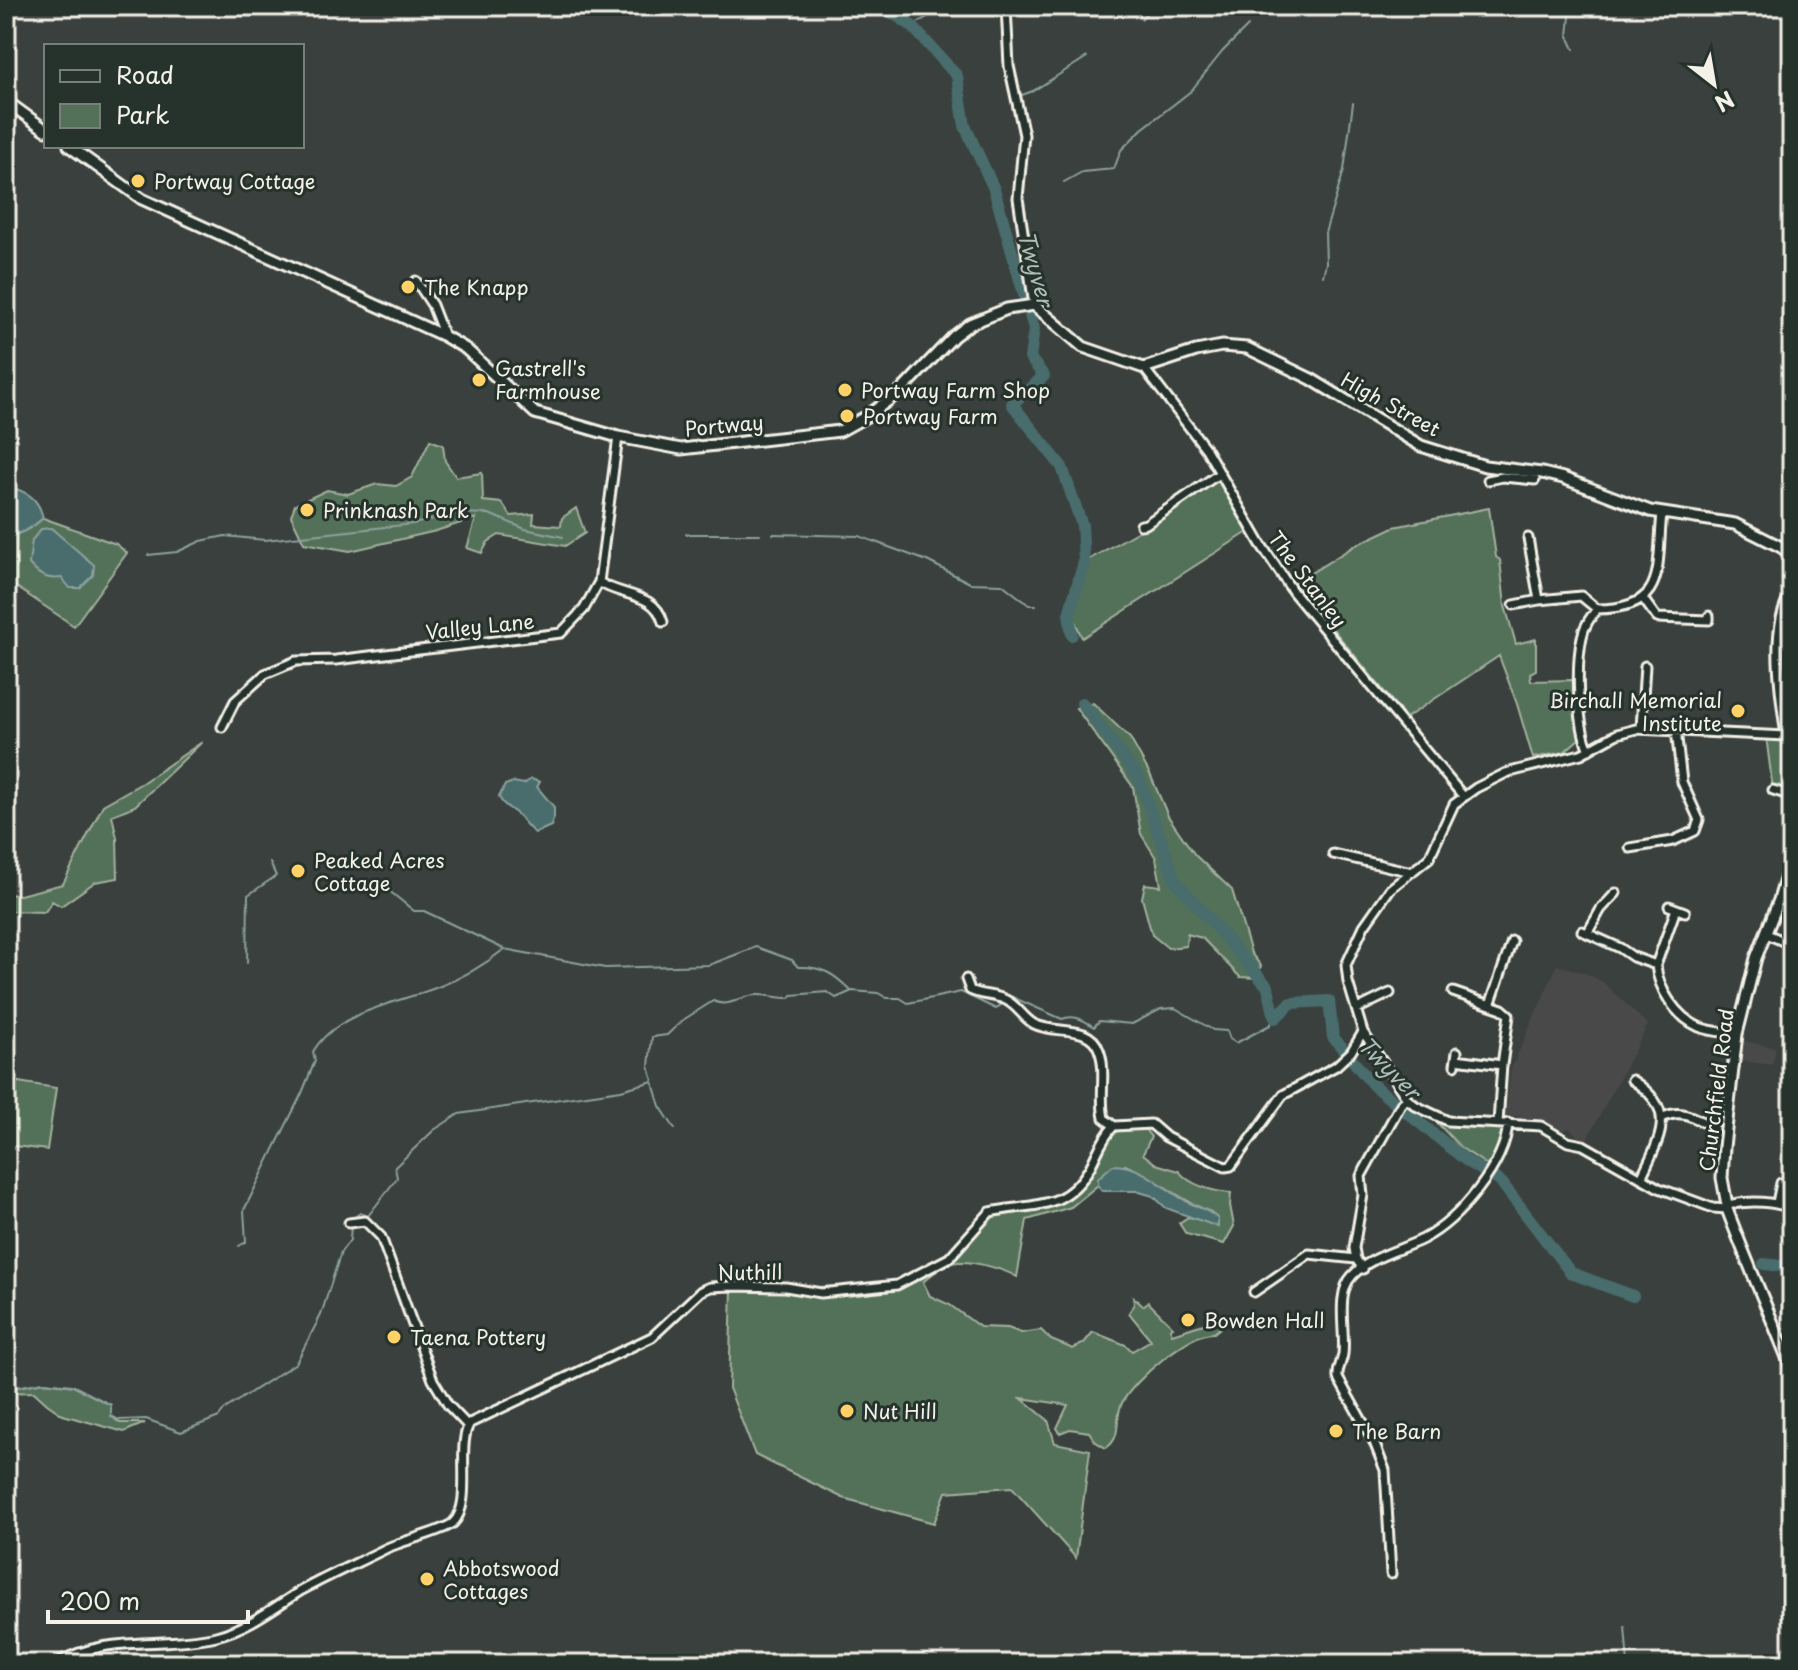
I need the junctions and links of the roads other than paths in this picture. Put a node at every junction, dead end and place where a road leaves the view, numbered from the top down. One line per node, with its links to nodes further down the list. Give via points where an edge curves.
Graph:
1 (1006, 6): 6 (street, via 1009,66 1024,135 1018,198)
2 (6, 101): 3 (street)
3 (44, 129)
4 (72, 148): 7 (street, Portway, via 142,199)
5 (416, 281): 7 (street)
6 (1030, 306): 8 (street, via 1083,347); 9 (street, Portway, via 970,324 901,391 840,431 681,449)
7 (444, 336): 9 (street, Portway, via 466,349 535,413)
8 (1144, 368): 10 (street, The Stanley); 11 (street, High Street, via 1196,351 1247,348 1311,379 1421,446)
9 (618, 437): 18 (street, Valley Lane)
10 (1220, 473): 15 (street); 34 (street, The Stanley, via 1293,592)
11 (1503, 473): 12 (street); 13 (street, via 1507,480); 14 (street, High Street, via 1563,478)
12 (1488, 480)
13 (1535, 480)
14 (1662, 513): 17 (street, High Street, via 1735,524); 21 (street, via 1654,585)
15 (1141, 525)
16 (1528, 538): 20 (street)
17 (1792, 555)
18 (599, 582): 25 (street, via 653,604); 27 (street, Valley Lane, via 584,609 561,633 296,661 265,674 235,701)
19 (1792, 594): 30 (street, via 1783,612 1780,645)
20 (1539, 600): 22 (street); 23 (street, via 1581,596)
21 (1644, 600): 23 (street); 24 (street, via 1657,618)
22 (1514, 605)
23 (1597, 609): 32 (street, via 1581,638 1579,695)
24 (1709, 616)
25 (663, 622)
26 (1645, 666): 28 (street)
27 (222, 727)
28 (1641, 728): 29 (street); 32 (street)
29 (1676, 730): 30 (street); 36 (street, via 1682,782 1699,820 1695,831 1673,841)
30 (1787, 736): 31 (street)
31 (1792, 747)
32 (1589, 750): 34 (street, via 1506,773)
33 (1773, 790): 35 (street)
34 (1463, 796): 39 (street, via 1447,815 1429,858)
35 (1792, 796)
36 (1630, 848)
37 (1333, 854): 39 (street)
38 (1792, 856): 41 (street, Churchfield Road)
39 (1412, 872): 52 (street, via 1390,889 1350,953 1346,970)
40 (1616, 893): 47 (street, via 1603,899 1585,932)
41 (1779, 900): 42 (street); 44 (street, Churchfield Road)
42 (1792, 904)
43 (1685, 912): 47 (street, via 1672,907)
44 (1767, 934): 45 (street); 54 (street, Churchfield Road)
45 (1792, 945)
46 (1513, 947): 51 (street)
47 (1656, 965): 54 (street, via 1664,992 1689,1021)
48 (966, 979): 63 (street, via 970,990 1008,1000 1035,1025 1094,1039 1102,1058 1104,1118)
49 (1452, 992): 51 (street)
50 (1390, 993): 52 (street)
51 (1490, 1005): 56 (street, via 1509,1015)
52 (1357, 1009): 53 (street)
53 (1363, 1032): 58 (street); 63 (street, via 1336,1066 1283,1095 1231,1166 1166,1137 1151,1124)
54 (1737, 1034): 67 (street, Churchfield Road, via 1722,1178)
55 (1456, 1059): 56 (street)
56 (1502, 1065): 61 (street)
57 (1635, 1080): 60 (street, via 1653,1096)
58 (1407, 1099): 61 (street, via 1448,1121); 70 (street, via 1361,1176)
59 (1714, 1115): 60 (street, via 1711,1127 1683,1113)
60 (1662, 1118): 64 (street, via 1661,1136)
61 (1498, 1123): 62 (street)
62 (1508, 1123): 64 (street, via 1541,1126); 71 (street, via 1492,1167 1468,1201 1443,1226)
63 (1114, 1126): 74 (street, Nuthill, via 1087,1173 1058,1201 990,1212 949,1258 908,1280 821,1293 786,1287 710,1287 652,1337)
64 (1641, 1178): 67 (street, via 1713,1208)
65 (1781, 1183): 66 (street)
66 (1777, 1203): 67 (street); 68 (street)
67 (1727, 1207): 73 (street, Churchfield Road)
68 (1792, 1208)
69 (349, 1223): 74 (street, via 365,1221 381,1237 433,1380)
70 (1356, 1259): 71 (street); 72 (street, via 1309,1254)
71 (1363, 1269): 75 (street, via 1352,1276 1343,1301 1343,1355 1337,1371 1385,1470)
72 (1254, 1292)
73 (1792, 1370)
74 (468, 1426): 76 (street, via 461,1501 450,1525 339,1570 238,1629 198,1639 94,1647)
75 (1391, 1574)
76 (55, 1664)

